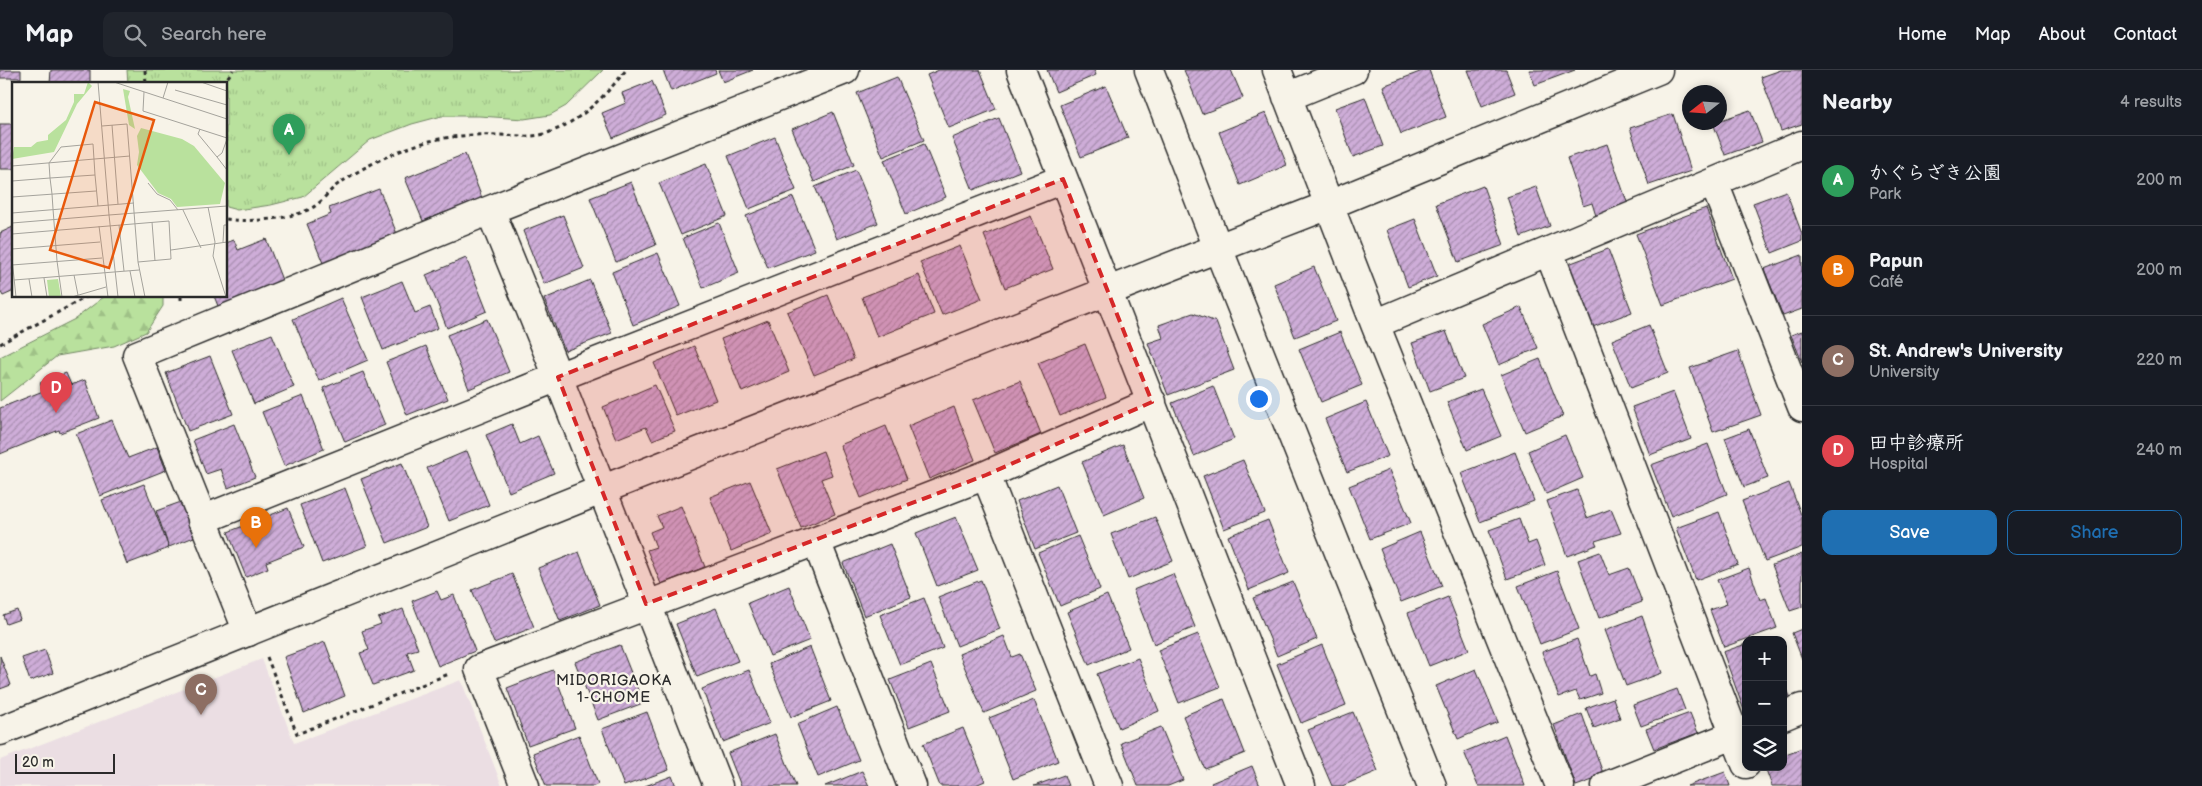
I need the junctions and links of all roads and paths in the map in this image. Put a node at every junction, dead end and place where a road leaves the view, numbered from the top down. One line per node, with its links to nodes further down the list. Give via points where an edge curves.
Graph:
1 (233, 70): 9 (path)
2 (626, 70): 16 (path, via 595,105 551,132 533,137 497,134 429,141 362,170 338,184 316,206 306,211 255,221)
3 (845, 70): 15 (street)
4 (1021, 70): 12 (street)
5 (1148, 70): 17 (street)
6 (1277, 70): 10 (street)
7 (1353, 70): 10 (street)
8 (1658, 70): 14 (street)
9 (224, 82)
10 (1288, 97): 14 (street)
11 (1802, 145): 13 (street)
12 (1063, 179): 19 (street); 23 (street)
13 (1714, 183): 18 (street); 25 (street)
14 (1329, 206): 17 (street); 21 (street)
15 (490, 210): 23 (street); 28 (street, via 137,355)
16 (228, 219)
17 (1218, 248): 19 (street); 43 (street)
18 (1549, 252): 21 (street); 36 (street)
19 (1109, 292): 24 (street); 27 (street)
20 (84, 298): 22 (path)
21 (1375, 324): 44 (street)
22 (1, 342)
23 (558, 377): 27 (street); 28 (street)
24 (1152, 402): 26 (street); 42 (street)
25 (1802, 406)
26 (986, 475): 29 (street); 41 (street)
27 (601, 490): 30 (street); 31 (street)
28 (202, 520): 31 (street)
29 (816, 541): 30 (street); 40 (street)
30 (646, 604): 32 (street); 39 (street)
31 (252, 630): 32 (path, via 297,734 462,669); 35 (street)
32 (479, 668): 38 (street)
33 (1802, 708): 34 (street)
34 (1787, 714)
35 (0, 731)
36 (1740, 733): 45 (street)
37 (1748, 771): 46 (street)
38 (525, 786)
39 (718, 786)
40 (912, 786)
41 (1109, 786)
42 (1302, 786)
43 (1432, 786)
44 (1560, 786)
45 (1606, 786)
46 (1754, 786)

